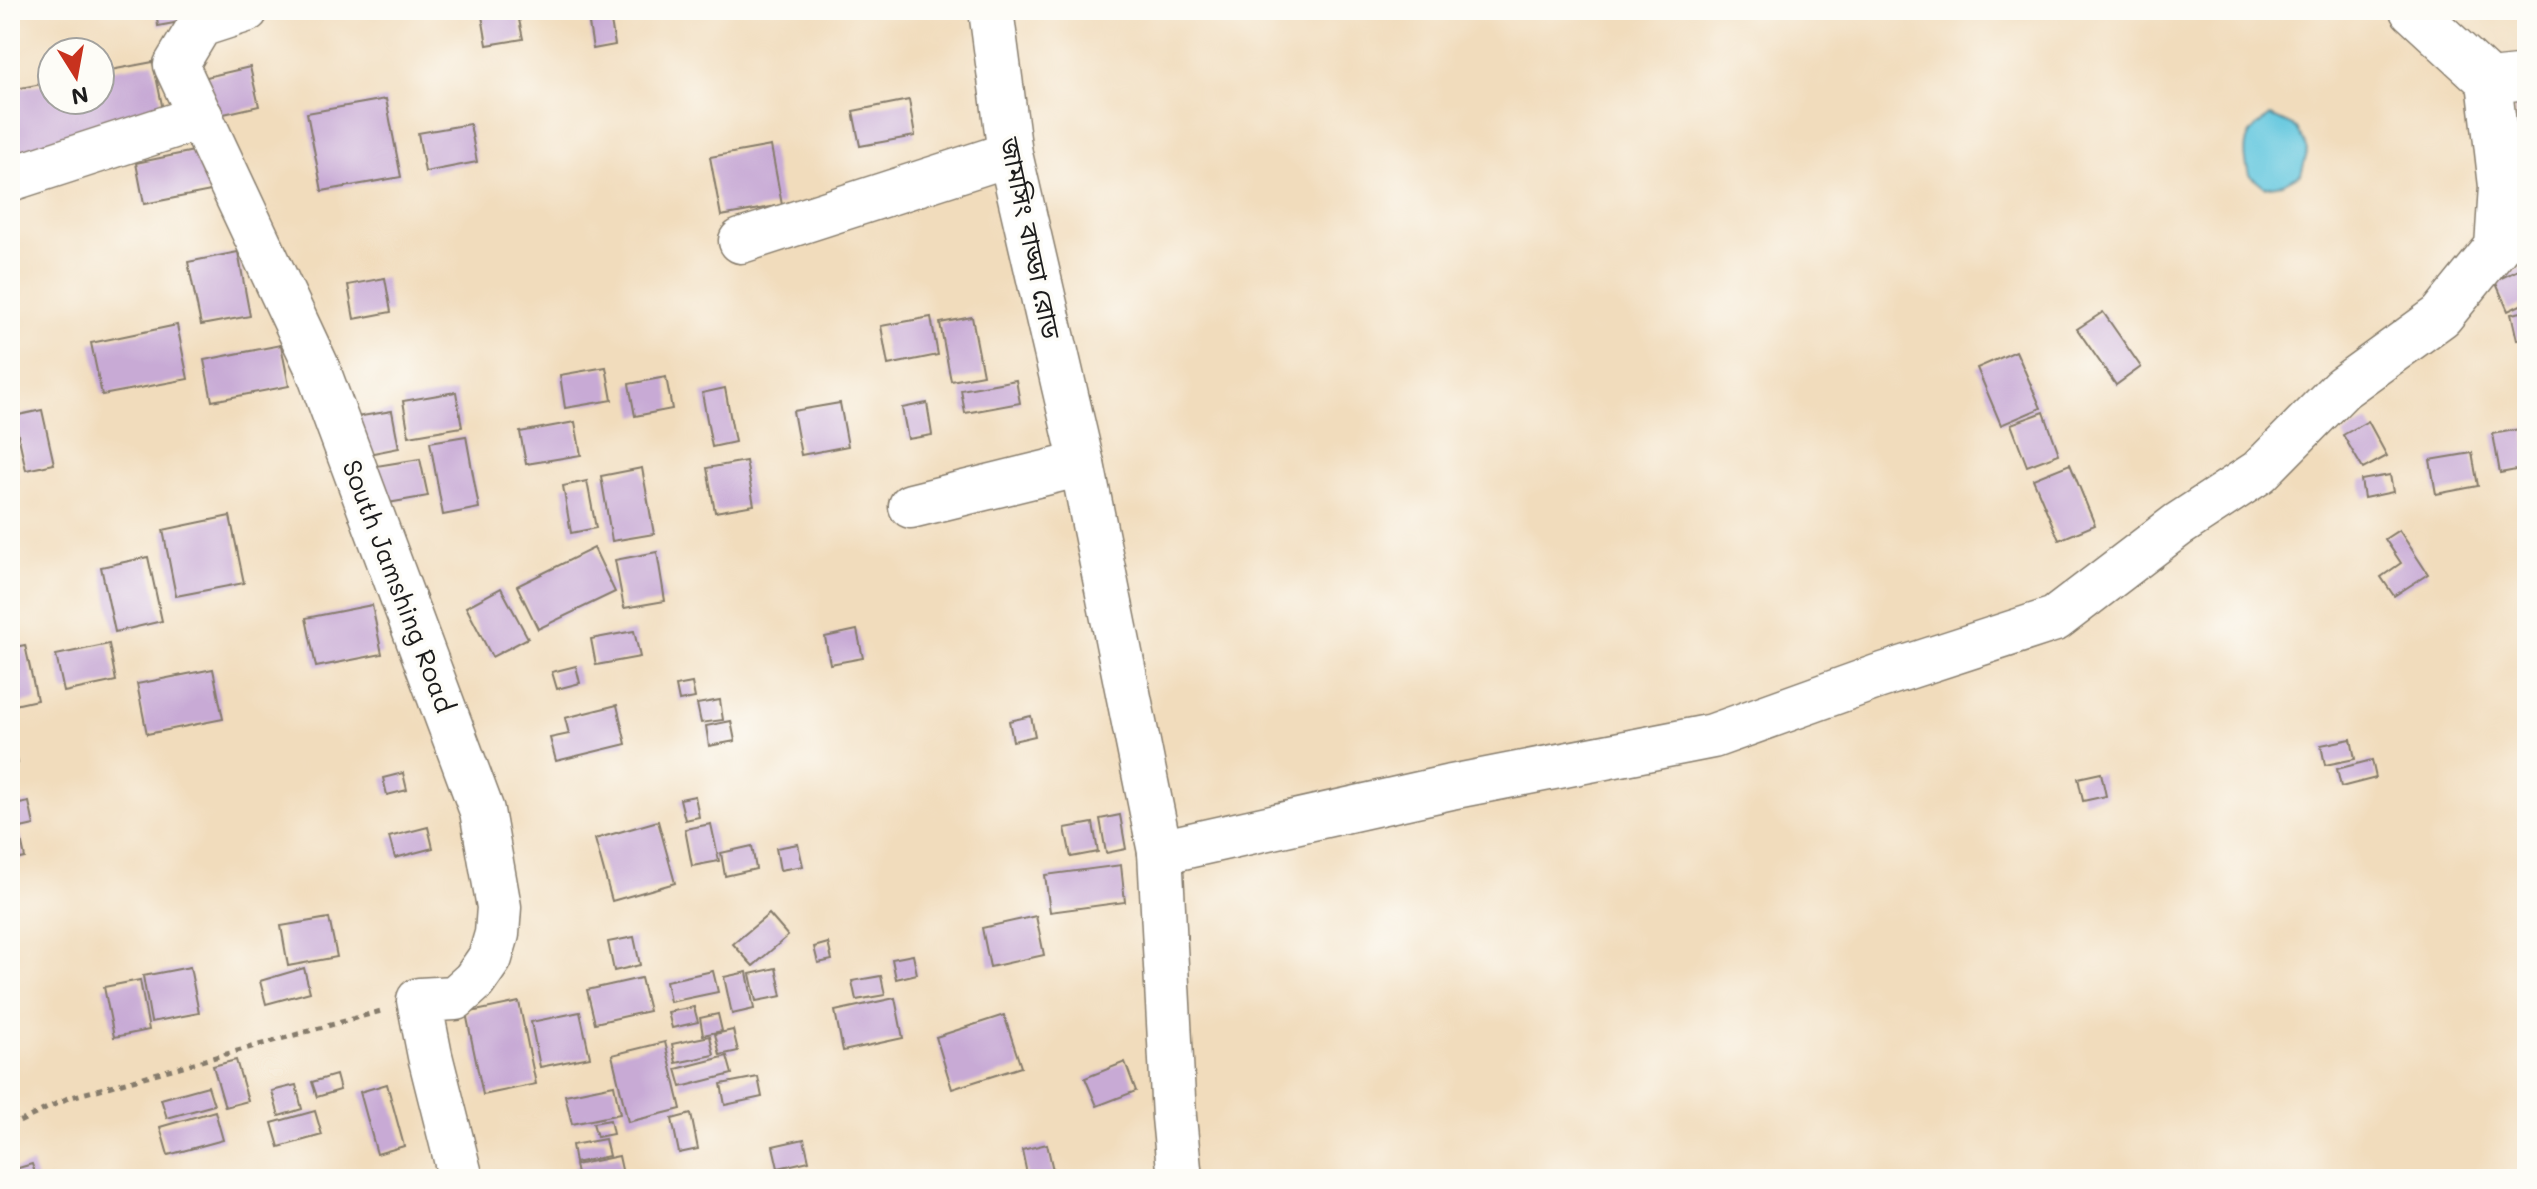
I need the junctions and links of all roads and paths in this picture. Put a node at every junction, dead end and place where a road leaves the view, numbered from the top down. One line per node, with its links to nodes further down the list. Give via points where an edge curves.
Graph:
1 (246, 10): 5 (street, South Jamshing Road, via 200,25 176,65)
2 (991, 10): 6 (street, জামসিং বাড্ডা রোড)
3 (2412, 10): 4 (street)
4 (2508, 79): 11 (street, via 2497,247 2441,316 2342,388 2259,472 2178,525 2055,619 1713,736)
5 (201, 117): 7 (street); 12 (street, South Jamshing Road, via 316,365 482,811 499,907 490,958 455,998)
6 (1010, 154): 8 (street); 9 (street, জামসিং বাড্ডা রোড)
7 (10, 179)
8 (741, 241)
9 (1082, 464): 10 (street); 11 (street, জামসিং বাড্ডা রোড)
10 (911, 506)
11 (1160, 852): 15 (street, জামসিং বাড্ডা রোড)
12 (419, 1000): 13 (path, via 68,1098); 14 (street)
13 (10, 1129)
14 (461, 1179)
15 (1180, 1179)

